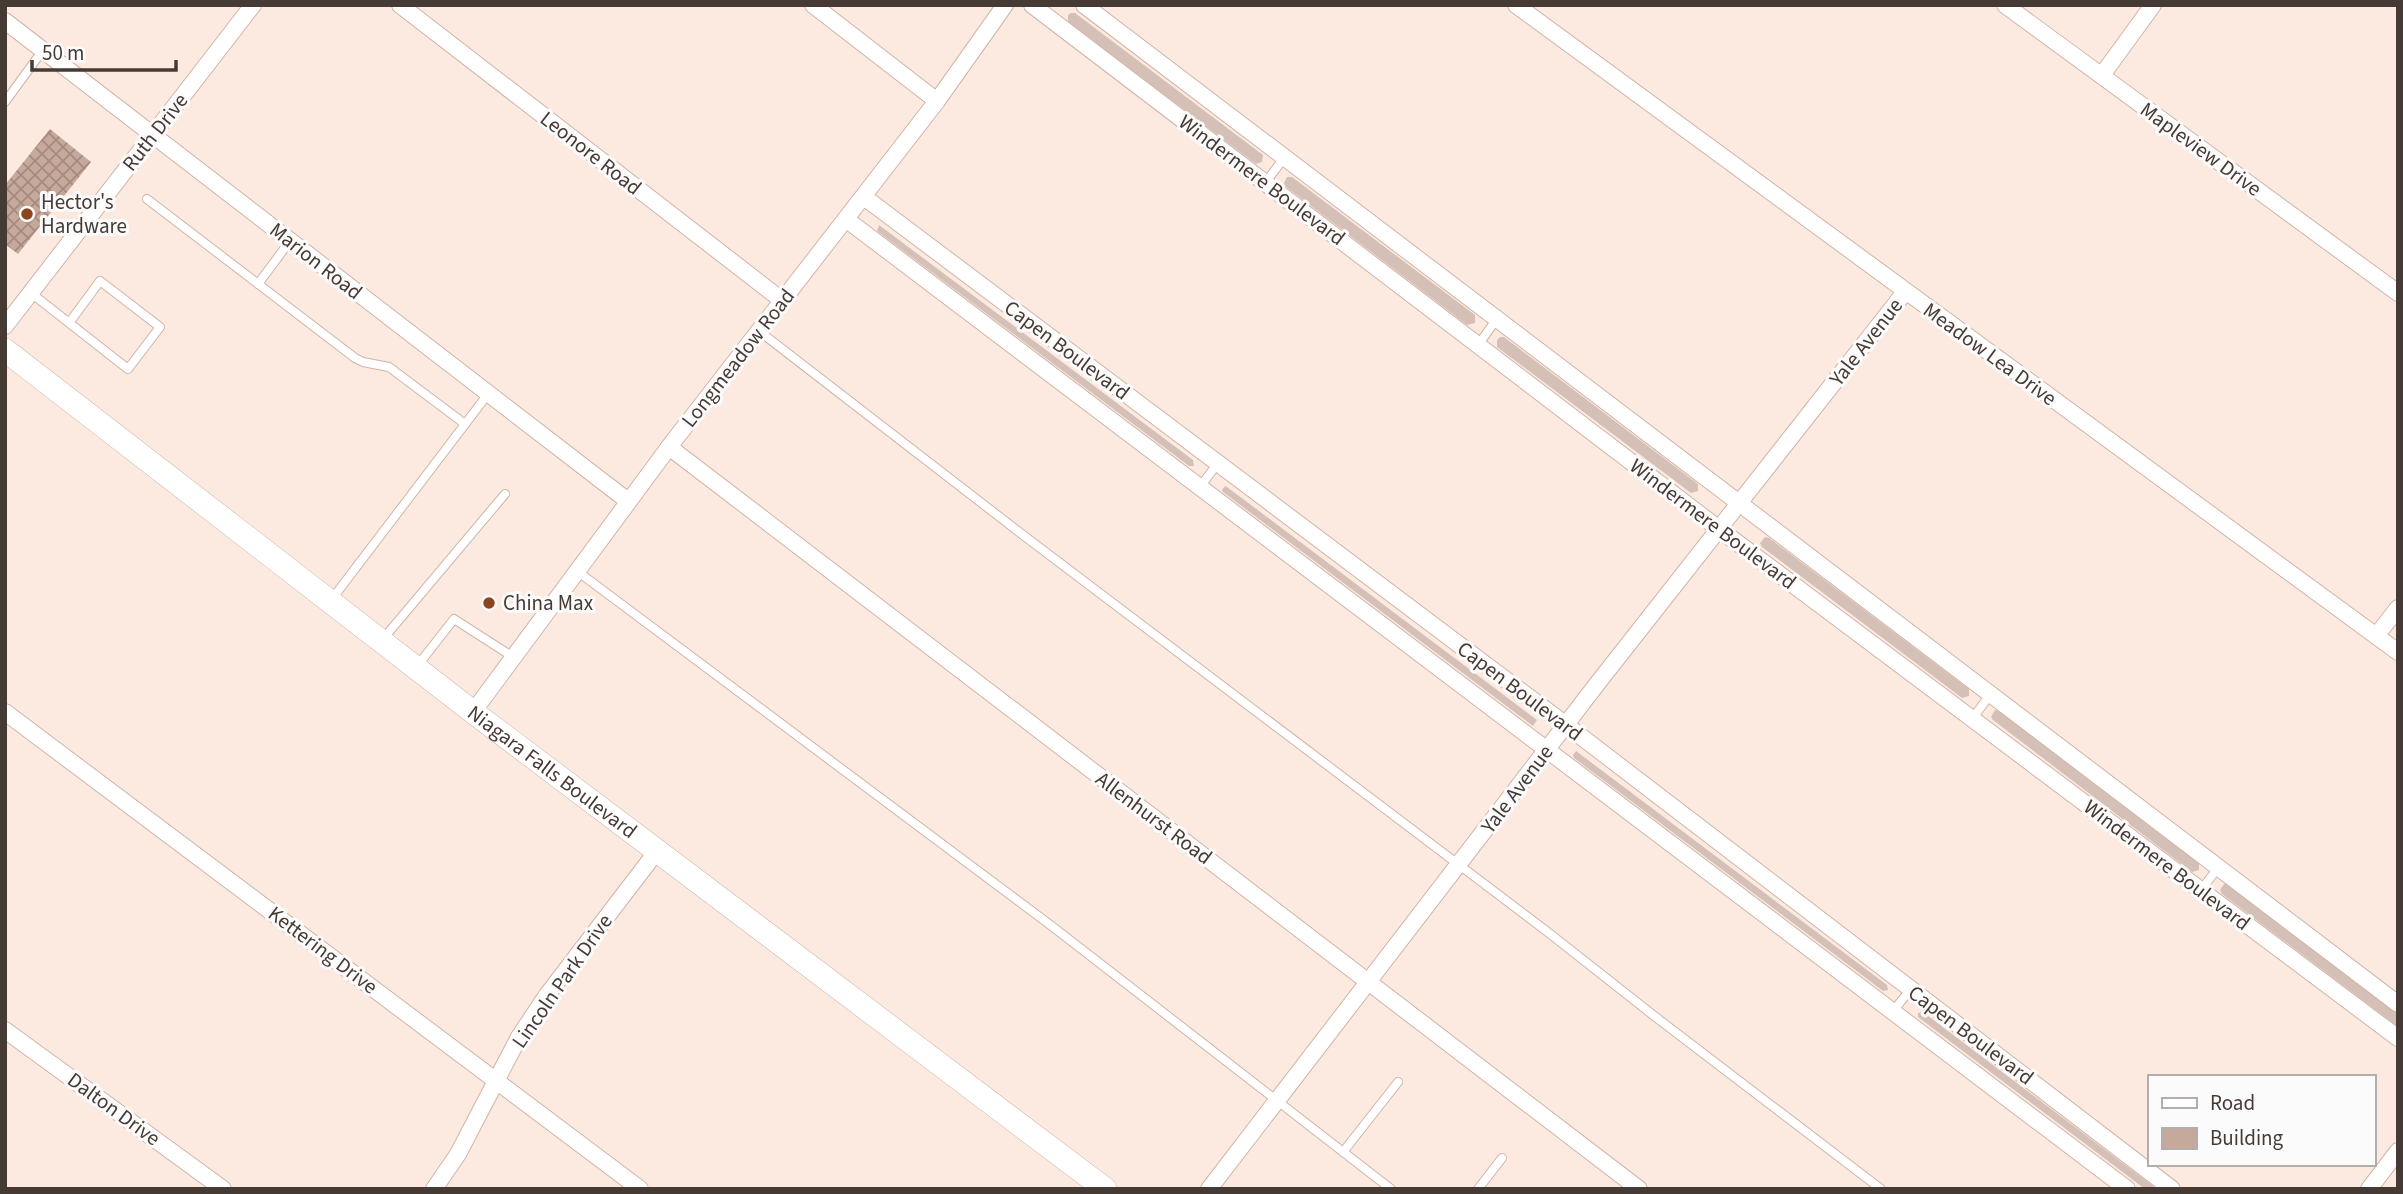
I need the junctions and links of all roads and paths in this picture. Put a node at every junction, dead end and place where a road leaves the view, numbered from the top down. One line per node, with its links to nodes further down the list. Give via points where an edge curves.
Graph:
1 (253, 5): 15 (street, Ruth Drive)
2 (400, 5): 26 (street, Leonore Road)
3 (814, 5): 13 (street)
4 (1005, 5): 13 (street, Longmeadow Road)
5 (1032, 5): 17 (street, Windermere Boulevard)
6 (1084, 5): 16 (street, Windermere Boulevard)
7 (1516, 5): 23 (street, Meadow Lea Drive)
8 (2005, 5): 12 (street, Mapleview Drive)
9 (2153, 5): 12 (street)
10 (5, 21): 11 (street, Marion Road)
11 (43, 50): 14 (lane); 15 (street, Marion Road)
12 (2102, 75): 25 (street, Mapleview Drive)
13 (937, 101): 18 (street, Longmeadow Road)
14 (5, 102)
15 (153, 135): 21 (street, Marion Road); 24 (street, Ruth Drive)
16 (1284, 158): 17 (lane); 27 (street, Windermere Boulevard)
17 (1265, 183): 31 (street, Windermere Boulevard)
18 (864, 197): 20 (street, Longmeadow Road); 36 (street, Capen Boulevard)
19 (147, 199): 22 (lane)
20 (847, 220): 26 (street, Longmeadow Road); 37 (street, Capen Boulevard)
21 (290, 241): 22 (lane); 33 (street, Marion Road)
22 (258, 284): 34 (lane, via 355,358 389,367)
23 (1905, 292): 40 (street, Yale Avenue); 45 (street, Meadow Lea Drive)
24 (31, 293): 28 (lane); 29 (street, Ruth Drive)
25 (2398, 293)
26 (783, 301): 30 (street, Longmeadow Road)
27 (1496, 320): 31 (lane); 40 (street, Windermere Boulevard)
28 (69, 323): 28 (lane, via 128,369 160,327 100,281)
29 (5, 326)
30 (759, 331): 35 (street, Longmeadow Road); 57 (lane)
31 (1478, 345): 41 (street, Windermere Boulevard)
32 (5, 350): 43 (main road, Niagara Falls Boulevard)
33 (488, 394): 34 (lane); 39 (street, Marion Road)
34 (465, 424): 43 (lane)
35 (669, 447): 39 (street, Longmeadow Road); 60 (street, Allenhurst Road)
36 (1218, 463): 37 (lane); 54 (street, Capen Boulevard)
37 (1200, 487): 55 (street, Capen Boulevard)
38 (505, 494): 46 (lane)
39 (628, 501): 42 (street, Longmeadow Road)
40 (1739, 505): 41 (street, Yale Avenue); 50 (street, Windermere Boulevard)
41 (1719, 529): 53 (street, Windermere Boulevard); 54 (street, Yale Avenue)
42 (577, 570): 48 (street, Longmeadow Road); 68 (lane)
43 (331, 601): 46 (main road, Niagara Falls Boulevard)
44 (2398, 608): 45 (street)
45 (2376, 636): 47 (street, Meadow Lea Drive)
46 (381, 641): 49 (main road, Niagara Falls Boulevard)
47 (2398, 652)
48 (513, 657): 49 (lane, via 454,619); 52 (street, Longmeadow Road)
49 (416, 668): 52 (main road, Niagara Falls Boulevard)
50 (1990, 695): 53 (lane); 58 (street, Windermere Boulevard)
51 (5, 712): 66 (street, Kettering Drive)
52 (473, 712): 56 (main road, Niagara Falls Boulevard)
53 (1972, 719): 59 (street, Windermere Boulevard)
54 (1566, 725): 55 (street, Yale Avenue); 61 (street, Capen Boulevard)
55 (1547, 750): 57 (street, Yale Avenue); 63 (street, Capen Boulevard)
56 (657, 851): 66 (street, Lincoln Park Drive, via 547,995); 75 (main road, Niagara Falls Boulevard)
57 (1459, 865): 60 (street, Yale Avenue); 80 (lane)
58 (2218, 868): 59 (lane); 62 (street, Windermere Boulevard)
59 (2201, 890): 65 (street, Windermere Boulevard)
60 (1369, 982): 68 (street, Yale Avenue); 79 (street, Allenhurst Road)
61 (1911, 989): 63 (lane); 82 (street, Capen Boulevard)
62 (2398, 1004)
63 (1893, 1011): 81 (street, Capen Boulevard)
64 (5, 1030): 72 (street, Dalton Drive)
65 (2398, 1038)
66 (496, 1080): 73 (street, Lincoln Park Drive, via 458,1154); 74 (street, Kettering Drive)
67 (1398, 1082): 70 (lane)
68 (1277, 1102): 70 (lane); 76 (street, Yale Avenue)
69 (2398, 1151): 83 (street)
70 (1343, 1152): 77 (lane)
71 (1502, 1158): 78 (lane)
72 (223, 1189)
73 (434, 1189)
74 (640, 1189)
75 (1105, 1189)
76 (1209, 1189)
77 (1391, 1189)
78 (1478, 1189)
79 (1639, 1189)
80 (1881, 1189)
81 (2127, 1189)
82 (2172, 1189)
83 (2369, 1189)

